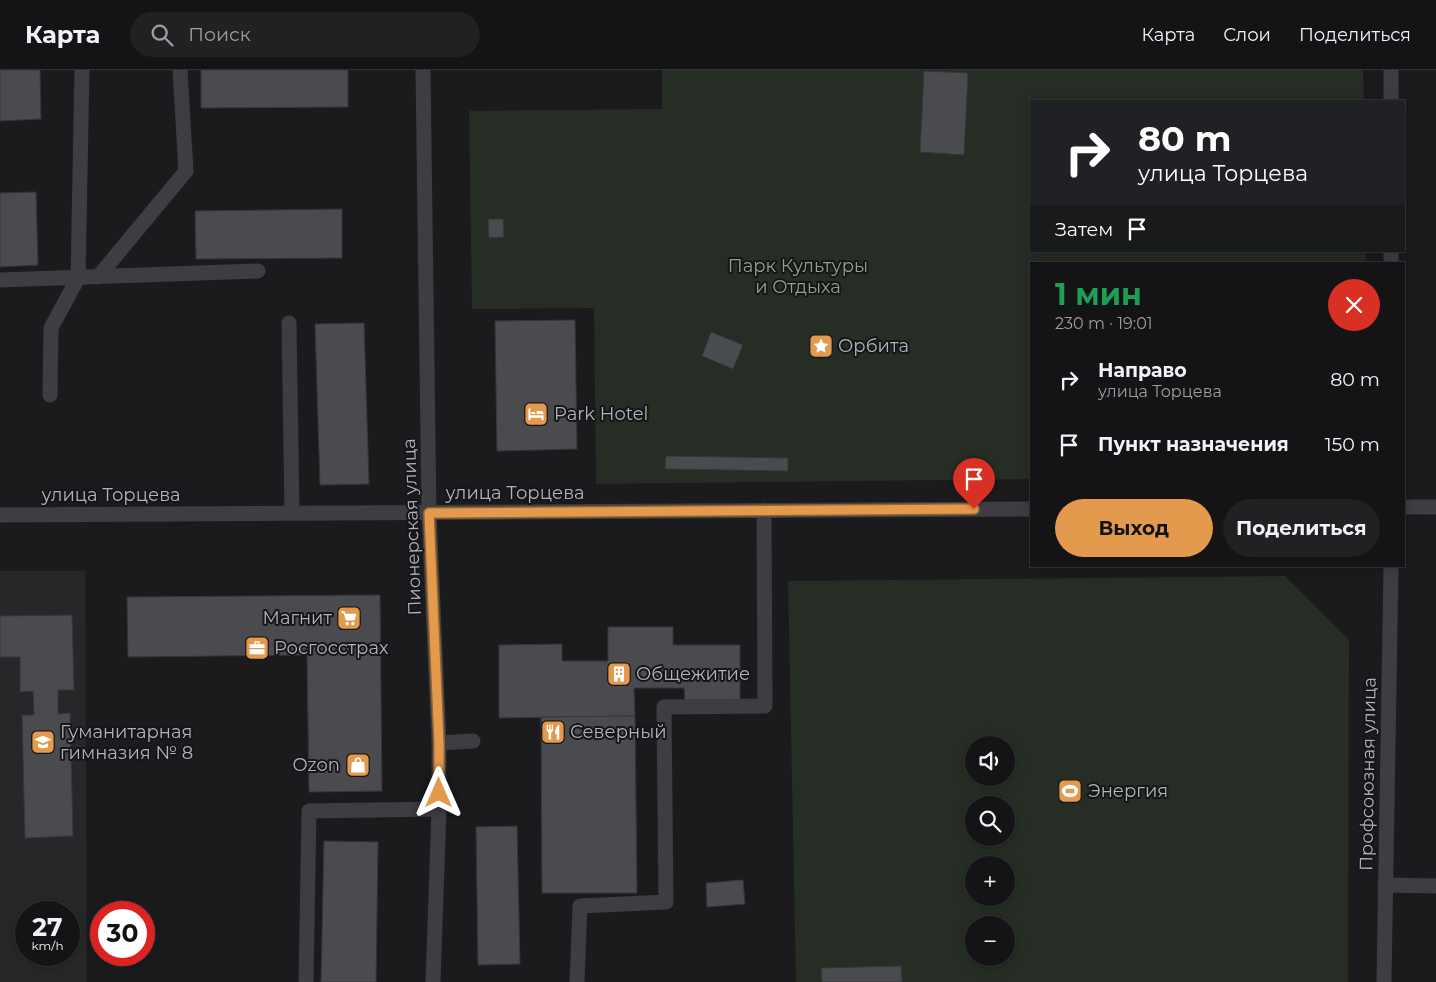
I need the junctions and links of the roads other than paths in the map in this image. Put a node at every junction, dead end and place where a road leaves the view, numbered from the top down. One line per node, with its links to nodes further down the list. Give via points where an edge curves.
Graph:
1 (82, 70): 8 (street)
2 (180, 70): 7 (street, via 186,171)
3 (423, 70): 17 (street, Пионерская улица)
4 (1391, 70): 5 (street)
5 (1391, 100)
6 (258, 271): 7 (street)
7 (98, 277): 8 (street)
8 (78, 278): 9 (street); 11 (street, via 51,328)
9 (0, 280)
10 (289, 323): 16 (street)
11 (50, 395)
12 (1405, 507): 13 (street)
13 (1436, 507)
14 (1030, 509): 15 (street, улица Торцева)
15 (764, 510): 17 (street, улица Торцева); 27 (street, via 765,706 664,707 666,902 580,906)
16 (292, 513): 17 (street, улица Торцева); 18 (street, улица Торцева)
17 (429, 513): 21 (street, Пионерская улица)
18 (0, 514)
19 (1391, 567): 23 (street, Профсоюзная улица)
20 (473, 741): 21 (street)
21 (439, 743): 22 (street, Пионерская улица)
22 (439, 809): 25 (street, via 308,811); 26 (street, Пионерская улица)
23 (1385, 885): 24 (street); 28 (street, Профсоюзная улица)
24 (1436, 886)
25 (306, 982)
26 (433, 982)
27 (576, 982)
28 (1384, 982)

